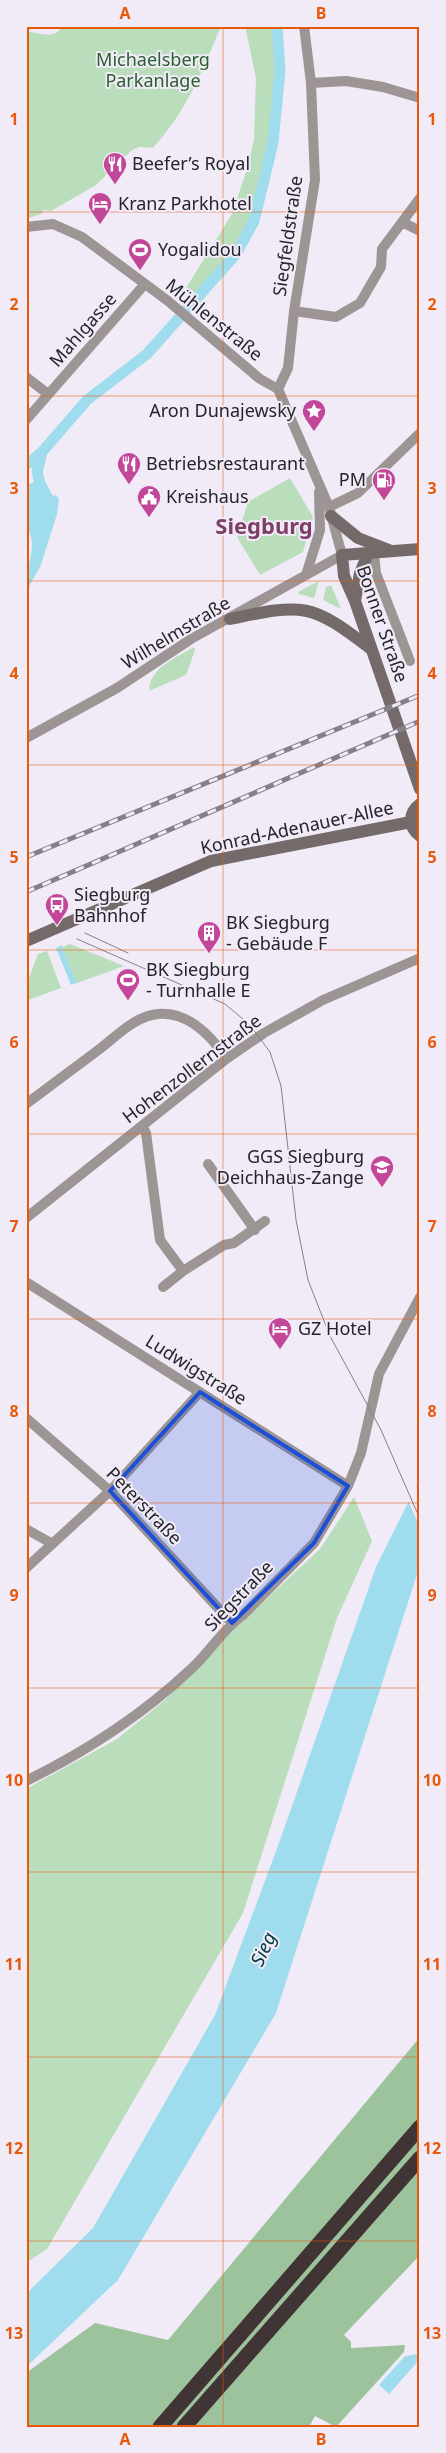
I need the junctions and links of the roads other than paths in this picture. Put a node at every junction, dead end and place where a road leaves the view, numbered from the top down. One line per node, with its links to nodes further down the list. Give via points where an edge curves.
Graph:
1 (304, 26): 2 (street, Siegfeldstraße)
2 (311, 83): 3 (street, via 346,81); 9 (street, Siegfeldstraße, via 315,180)
3 (420, 98)
4 (420, 198): 5 (street)
5 (402, 222): 7 (street); 9 (street, via 382,249 380,267 360,303 336,317)
6 (26, 226): 8 (street, Mühlenstraße, via 49,224 66,228)
7 (420, 231)
8 (144, 285): 11 (street, Mühlenstraße); 12 (street, Mahlgasse)
9 (294, 311): 11 (street, Siegfeldstraße, via 288,368)
10 (26, 377): 12 (street)
11 (278, 389): 15 (street)
12 (48, 394): 13 (street, Mahlgasse)
13 (26, 420)
14 (420, 433): 16 (street, via 358,493)
15 (318, 481): 16 (street); 21 (street, via 320,530)
16 (330, 511): 18 (main road, via 358,538); 20 (street)
17 (420, 549): 18 (main road)
18 (394, 551): 19 (main road)
19 (371, 554): 20 (main road); 22 (main road, via 360,573); 25 (street, Bonner Straße)
20 (342, 555): 21 (street, Wilhelmstraße); 22 (main road, Bonner Straße, via 344,576)
21 (306, 575): 23 (street, Wilhelmstraße)
22 (355, 601): 24 (main road, Bonner Straße)
23 (230, 619): 24 (main road, via 283,608 314,611 330,618); 26 (street, Wilhelmstraße, via 191,639 117,688)
24 (371, 649): 27 (main road, Bonner Straße)
25 (410, 661)
26 (26, 738)
27 (420, 789)
28 (420, 804): 29 (main road, via 412,812)
29 (411, 822): 30 (main road); 31 (main road, Konrad-Adenauer-Allee, via 211,861)
30 (420, 836)
31 (26, 941)
32 (420, 958): 33 (street, Hohenzollernstraße, via 300,1012)
33 (226, 1059): 34 (street, via 217,1045 191,1021 165,1014 151,1015 122,1032); 35 (street, Hohenzollernstraße)
34 (26, 1104)
35 (142, 1126): 37 (street, Hohenzollernstraße); 40 (street, via 146,1133 160,1240)
36 (208, 1164): 39 (street)
37 (26, 1218)
38 (265, 1221): 39 (street)
39 (254, 1230): 40 (street)
40 (183, 1271): 42 (street)
41 (26, 1282): 44 (street, Ludwigstraße)
42 (163, 1287)
43 (420, 1298): 46 (street, Siegstraße, via 384,1362 375,1387 362,1453)
44 (200, 1392): 46 (street, Ludwigstraße); 47 (street)
45 (26, 1418): 47 (street, Peterstraße)
46 (348, 1486): 51 (street, Siegstraße, via 314,1543)
47 (110, 1491): 49 (street); 51 (street, Peterstraße)
48 (26, 1529): 49 (street)
49 (52, 1544): 50 (street)
50 (26, 1568)
51 (232, 1623): 52 (street, Siegstraße, via 190,1670 138,1715)
52 (26, 1781)
53 (420, 2128): 55 (highway)
54 (420, 2158): 56 (highway)
55 (160, 2427)
56 (184, 2427)

